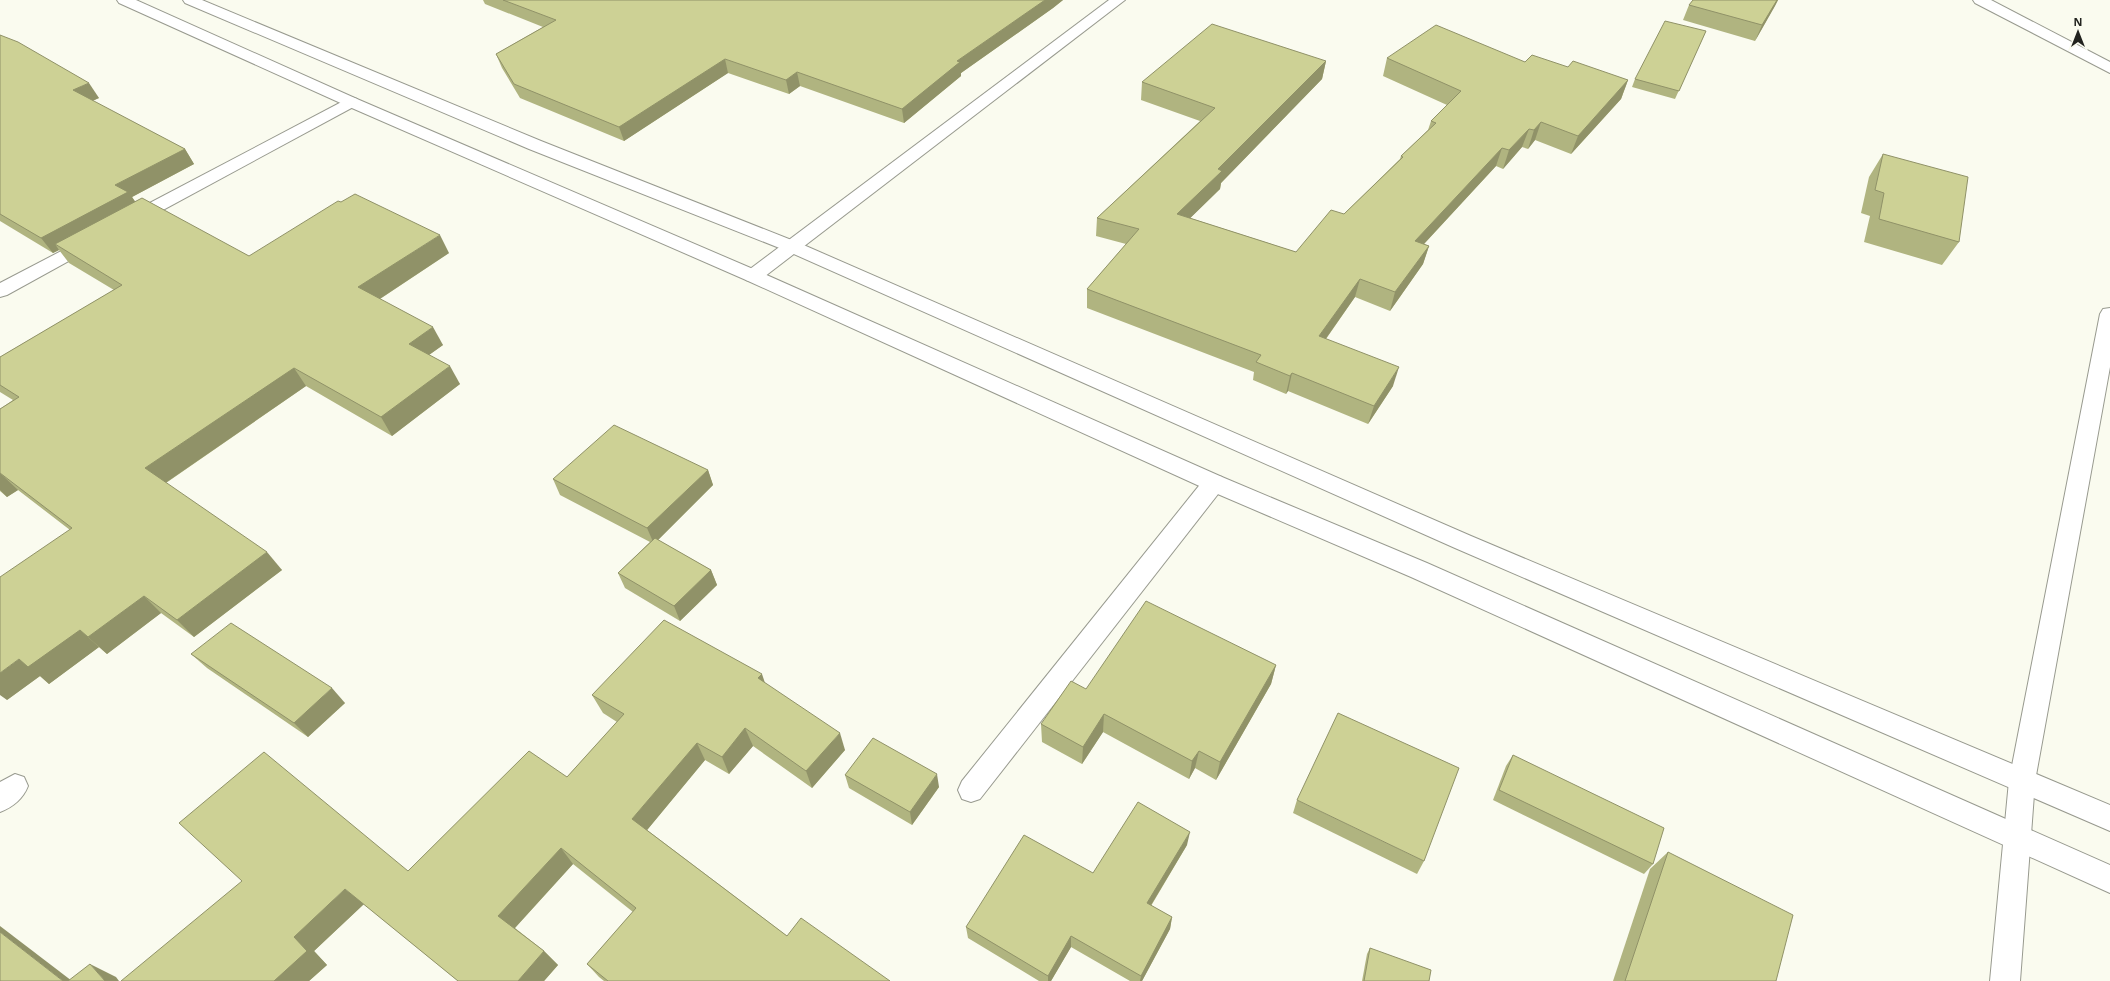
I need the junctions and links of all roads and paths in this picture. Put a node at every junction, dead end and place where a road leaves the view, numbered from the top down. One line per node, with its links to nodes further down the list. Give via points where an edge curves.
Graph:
1 (124, 0): 6 (street)
2 (190, 0): 7 (street, via 535,145)
3 (1118, 0): 7 (street)
4 (1980, 0): 5 (street)
5 (2110, 68)
6 (351, 102): 8 (street); 9 (street)
7 (793, 247): 8 (street); 12 (street, via 1463,542)
8 (753, 276): 11 (street)
9 (0, 291)
10 (2110, 314): 12 (street)
11 (1214, 483): 13 (street); 15 (street, via 1419,570)
12 (2022, 781): 14 (street); 15 (street)
13 (971, 790)
14 (2110, 818)
15 (2016, 839): 16 (street); 17 (street)
16 (2110, 879)
17 (2004, 981)

